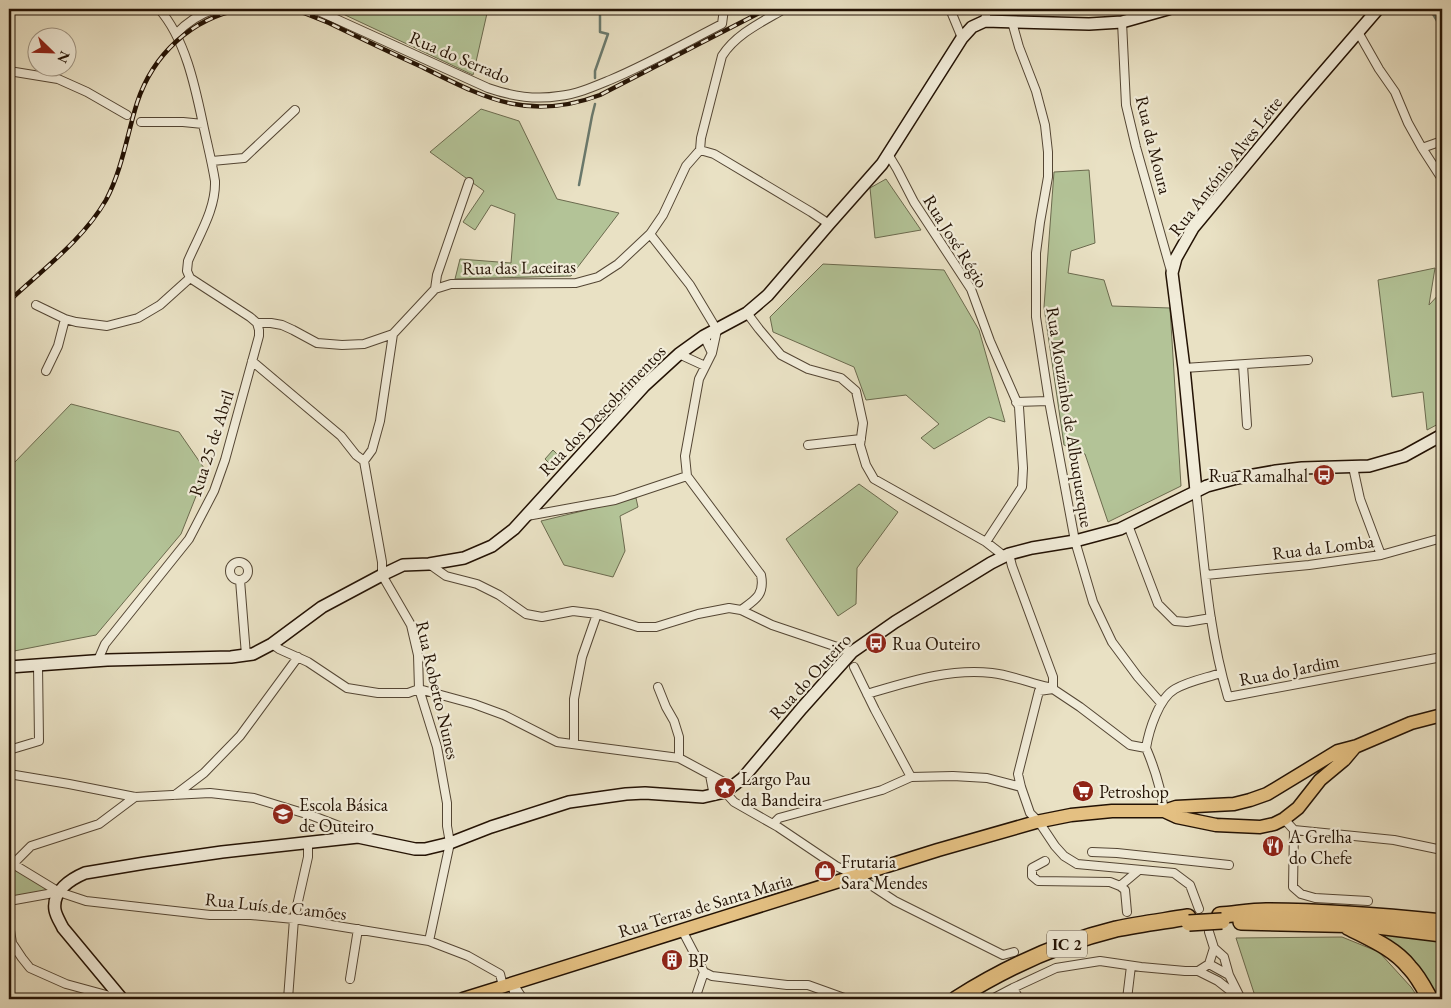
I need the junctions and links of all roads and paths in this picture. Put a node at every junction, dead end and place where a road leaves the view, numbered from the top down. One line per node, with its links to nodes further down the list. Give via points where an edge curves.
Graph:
1 (159, 9): 14 (street)
2 (215, 9): 14 (street, via 197,17)
3 (314, 9): 4 (street, Rua do Serrado, via 488,88 511,95 547,97 582,91 643,65 722,24)
4 (724, 9)
5 (784, 9): 23 (street, Rua das Laceiras, via 736,38 722,56)
6 (950, 9): 15 (street)
7 (987, 9): 10 (street)
8 (1168, 9): 12 (street)
9 (1378, 9): 13 (street, Rua António Alves Leite)
10 (985, 21): 11 (street); 15 (street, Rua dos Descobrimentos, via 972,27)
11 (1012, 22): 12 (street); 48 (street, Rua Mouzinho de Albuquerque, via 1036,91 1048,152 1048,177 1036,253 1036,317)
12 (1122, 22): 30 (street, Rua da Moura, via 1126,105)
13 (1358, 32): 22 (street, via 1395,92); 30 (street, Rua António Alves Leite, via 1193,228 1176,258)
14 (176, 34): 20 (street, via 199,99)
15 (962, 38): 24 (street, Rua dos Descobrimentos)
16 (9, 71): 18 (street, via 58,79)
17 (295, 110): 25 (street, via 244,158)
18 (127, 115)
19 (141, 122): 20 (street)
20 (204, 124): 25 (street)
21 (1442, 141): 22 (street)
22 (1422, 148): 26 (street)
23 (700, 150): 28 (street, via 714,154); 29 (street, Rua das Laceiras, via 686,166 663,215)
24 (888, 154): 28 (street, Rua dos Descobrimentos); 49 (street, Rua José Régio, via 914,202 971,288)
25 (212, 162): 31 (street, via 215,195 188,261)
26 (1442, 179)
27 (469, 182): 32 (street)
28 (829, 224): 34 (street, Rua dos Descobrimentos, via 768,295)
29 (650, 234): 32 (street, Rua das Laceiras, via 618,264 598,277 576,283 451,284); 37 (street, via 690,285)
30 (1172, 273): 46 (street, Rua António Alves Leite)
31 (190, 278): 35 (street, via 160,305 138,318 107,326); 36 (street)
32 (435, 289): 38 (street)
33 (36, 305): 35 (street)
34 (748, 313): 37 (street, Rua dos Descobrimentos); 52 (street, via 781,355 841,378 856,391 864,423)
35 (65, 319): 47 (street, via 58,346)
36 (256, 324): 38 (street, via 282,325 317,343 364,344); 42 (street, Rua 25 de Abril, via 259,336)
37 (717, 330): 39 (street, Rua dos Descobrimentos); 40 (street)
38 (393, 334): 54 (street, via 380,421 372,450)
39 (704, 336): 40 (street); 41 (street, Rua dos Descobrimentos)
40 (712, 353): 45 (street)
41 (679, 354): 45 (street); 58 (street, Rua dos Descobrimentos, via 644,386)
42 (252, 360): 54 (street, via 341,436); 77 (street, Rua 25 de Abril, via 222,468 190,539 105,644)
43 (1308, 360): 44 (street)
44 (1243, 365): 46 (street); 50 (street)
45 (705, 366): 56 (street, via 699,379 685,456)
46 (1184, 368): 57 (street, Rua António Alves Leite)
47 (46, 370)
48 (1049, 401): 49 (street); 61 (street, Rua Mouzinho de Albuquerque)
49 (1016, 402): 62 (street, Rua José Régio, via 1019,407 1022,487)
50 (1247, 425)
51 (1442, 435): 55 (street, Rua do Outeiro, via 1391,460)
52 (861, 439): 53 (street); 62 (street, via 866,465 874,479)
53 (808, 445)
54 (364, 461): 66 (street, Rua Roberto Nunes)
55 (1352, 467): 57 (street, Rua do Outeiro, via 1302,468 1250,475); 64 (street)
56 (687, 476): 58 (street, via 615,500); 69 (street, via 761,575 763,586 757,598)
57 (1196, 491): 59 (street, Rua do Outeiro); 67 (street, Rua do Jardim)
58 (526, 516): 65 (street, Rua dos Descobrimentos, via 492,546 464,558)
59 (1128, 525): 61 (street, Rua do Outeiro); 71 (street, via 1158,604 1175,621)
60 (1442, 538): 64 (street, Rua da Lomba)
61 (1075, 541): 63 (street, Rua do Outeiro); 86 (street, Rua Mouzinho de Albuquerque, via 1093,602 1112,642)
62 (986, 542): 63 (street)
63 (1007, 555): 73 (street, Rua do Outeiro, via 970,574); 84 (street, via 1054,677)
64 (1381, 555): 67 (street, Rua da Lomba)
65 (429, 564): 66 (street, Rua dos Descobrimentos, via 403,566); 70 (street, via 446,576 477,584 526,614 542,617 573,611)
66 (382, 575): 72 (street, Rua dos Descobrimentos, via 322,607); 83 (street, Rua Roberto Nunes, via 411,625 418,655)
67 (1206, 575): 71 (street, Rua do Jardim)
68 (240, 580): 74 (street)
69 (741, 610): 70 (street, via 729,608 698,614 656,627 638,627); 73 (street, via 772,625)
70 (598, 614): 88 (street, via 582,657 574,699)
71 (1211, 618): 81 (street, Rua do Jardim)
72 (272, 644): 74 (street, Rua dos Descobrimentos); 76 (street)
73 (852, 652): 98 (street, Rua do Outeiro, via 748,772)
74 (246, 655): 77 (street, Rua dos Descobrimentos)
75 (1442, 656): 81 (street, Rua do Jardim, via 1228,697)
76 (298, 657): 83 (street, via 347,688 408,694); 99 (street, via 240,736 204,773)
77 (98, 660): 78 (street, Rua dos Descobrimentos)
78 (38, 665): 79 (street, Rua dos Descobrimentos); 91 (street, via 39,741)
79 (9, 667)
80 (854, 667): 85 (street)
81 (1221, 673): 86 (street, via 1173,690)
82 (658, 687): 92 (street, via 679,737)
83 (419, 689): 88 (street, via 474,704 557,742); 111 (street, Rua Roberto Nunes, via 437,747 448,803)
84 (1052, 689): 85 (street, via 993,673 955,672); 90 (street, via 1130,745); 97 (street, via 1039,691 1018,774)
85 (867, 694): 95 (street)
86 (1161, 703): 90 (street)
87 (1442, 715): 89 (main road, via 1411,723)
88 (574, 744): 92 (street)
89 (1357, 746): 96 (main road, via 1338,751); 102 (main road, via 1320,780)
90 (1146, 748): 103 (street, via 1156,771)
91 (9, 750)
92 (678, 758): 94 (street)
93 (9, 774): 100 (street)
94 (710, 775): 98 (street); 98 (street)
95 (911, 777): 97 (street, via 988,778); 106 (street, via 882,790 786,815)
96 (1282, 786): 101 (main road); 102 (main road, via 1294,788 1299,794)
97 (1021, 787): 105 (street, via 1030,813)
98 (724, 792): 106 (street, via 734,802); 111 (street, via 703,797 626,794 569,802)
99 (175, 795): 100 (street); 109 (street, via 210,793 254,798 313,816)
100 (135, 797): 116 (street, via 98,824 31,846)
101 (1250, 800): 103 (main road); 107 (main road, via 1244,815 1246,820)
102 (1298, 808): 104 (main road)
103 (1164, 811): 105 (main road, Rua Terras de Santa Maria, via 1112,811); 107 (main road, via 1216,824)
104 (1284, 819): 107 (main road); 108 (street)
105 (1039, 822): 119 (street, via 1064,856 1077,864); 121 (main road, Rua Terras de Santa Maria)
106 (773, 824): 118 (street)
107 (1260, 827)
108 (1294, 830): 112 (street, via 1394,840); 125 (street, via 1293,886 1301,894 1315,898)
109 (358, 837): 110 (street); 111 (street, via 415,849)
110 (308, 842): 124 (street, via 145,862 85,873 69,881); 131 (street, via 308,858)
111 (450, 843): 140 (street, Rua Roberto Nunes)
112 (1442, 850)
113 (1092, 852): 114 (street)
114 (1117, 853): 117 (street); 119 (street)
115 (1045, 861): 123 (street, via 1032,868 1032,876 1038,881 1110,882)
116 (11, 863): 124 (street, Rua Luís de Camões)
117 (1229, 864)
118 (836, 866): 121 (street); 122 (street)
119 (1117, 868): 120 (street)
120 (1138, 870): 123 (street); 129 (street, via 1174,873 1190,885)
121 (857, 876): 122 (main road, Rua Terras de Santa Maria); 143 (street, via 895,901 1003,955)
122 (842, 880): 137 (main road, Rua Terras de Santa Maria)
123 (1120, 886): 127 (street, via 1125,890)
124 (59, 892): 126 (street); 131 (street, Rua Luís de Camões, via 86,901 118,905 210,915); 153 (street, via 55,910 63,928)
125 (1368, 900)
126 (9, 901)
127 (1127, 912)
128 (1442, 915): 132 (highway)
129 (1192, 916): 130 (highway, IC 2, bridge); 160 (highway, IC 2, via 1081,939 986,980); 161 (highway, IC 2, via 1119,933 1034,962)
130 (1221, 918): 132 (highway, IC 2, via 1264,911 1362,914); 135 (highway, IC 2)
131 (294, 919): 136 (street, Rua Luís de Camões); 154 (street)
132 (1416, 920): 133 (highway, IC 2)
133 (1442, 922)
134 (9, 924): 144 (street, via 12,943)
135 (1342, 924): 139 (highway, IC 2); 166 (highway, IC 2, via 1395,953 1409,966)
136 (358, 929): 140 (street, Rua Luís de Camões); 150 (street)
137 (682, 930): 148 (street); 151 (main road, Rua Terras de Santa Maria)
138 (1209, 932): 141 (street)
139 (1442, 934)
140 (429, 941): 151 (street, Rua Luís de Camões, via 468,956 500,974)
141 (1214, 948): 145 (street); 149 (street, via 1224,956)
142 (9, 951): 144 (street)
143 (1014, 952)
144 (22, 958): 153 (street, via 30,968 66,984)
145 (1209, 964): 147 (street); 149 (street)
146 (1131, 966): 147 (street); 152 (street, via 1100,961 1056,968); 164 (street)
147 (1198, 971): 165 (street, via 1218,981)
148 (704, 972): 158 (street); 159 (street, via 712,976 808,985)
149 (1229, 975): 165 (street)
150 (350, 979)
151 (508, 985): 155 (main road, Rua Terras de Santa Maria); 156 (street); 157 (street)
152 (1013, 988): 162 (street); 163 (street)
153 (121, 999)
154 (288, 999)
155 (463, 999)
156 (515, 999)
157 (523, 999)
158 (694, 999)
159 (847, 999)
160 (956, 999)
161 (967, 999)
162 (992, 999)
163 (1020, 999)
164 (1127, 999)
165 (1241, 999)
166 (1430, 999)

